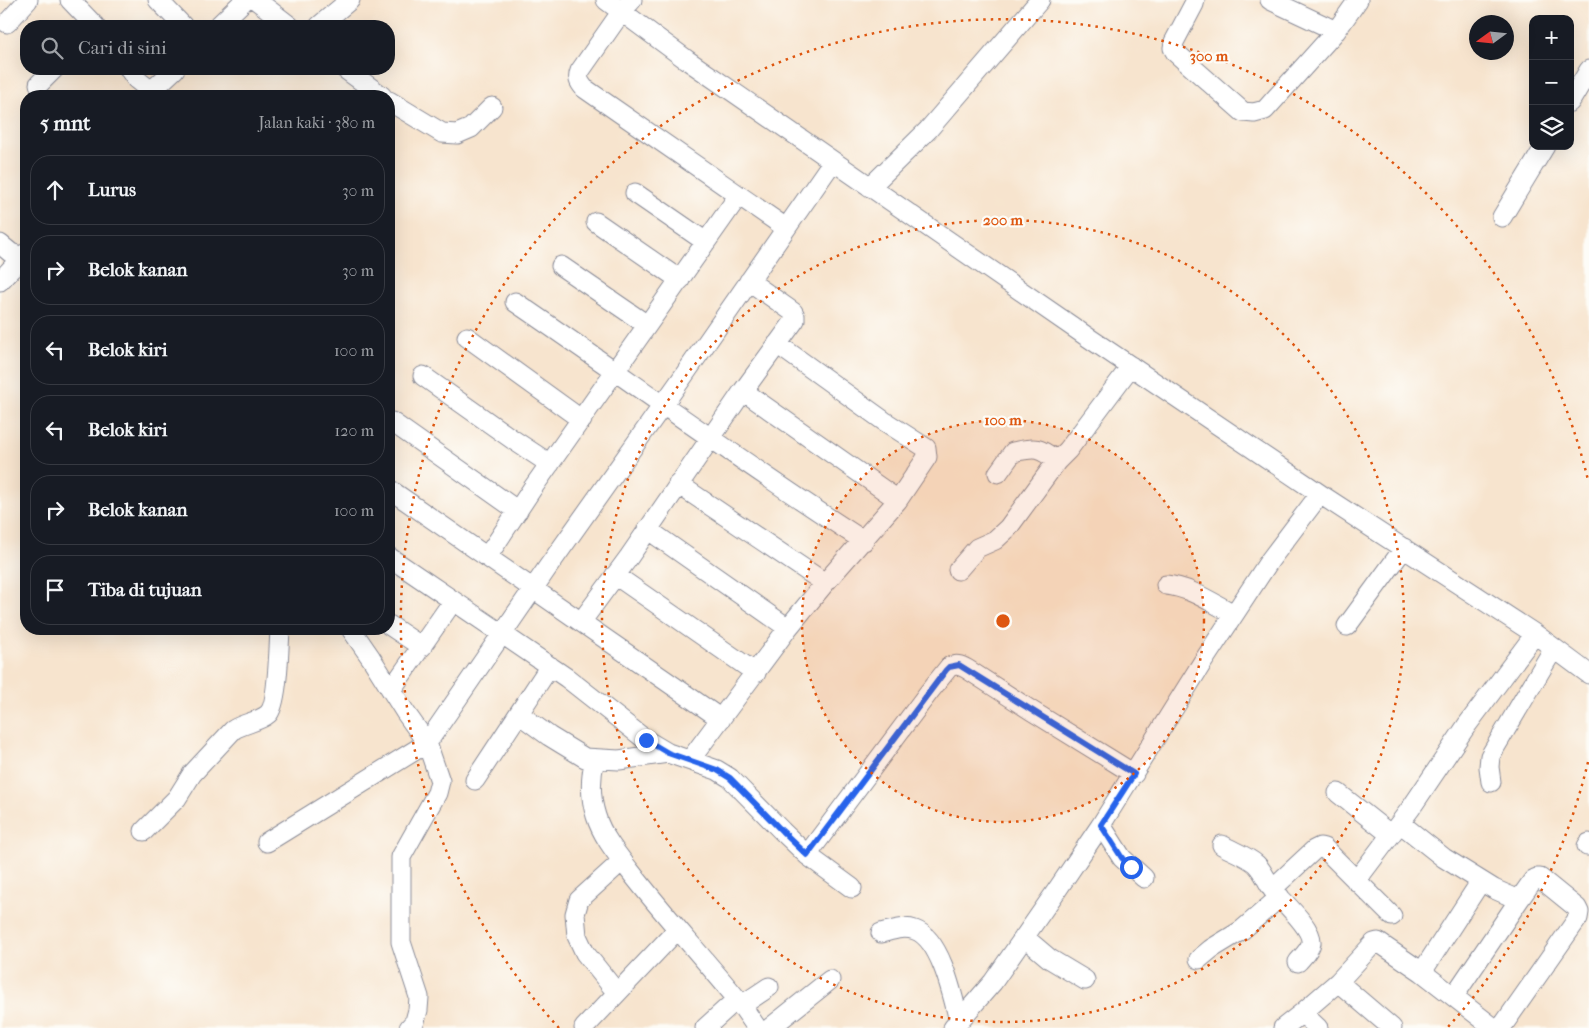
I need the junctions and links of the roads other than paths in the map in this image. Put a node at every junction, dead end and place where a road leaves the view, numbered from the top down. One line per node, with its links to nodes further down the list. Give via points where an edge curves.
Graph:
1 (28, 0): 18 (street)
2 (70, 0): 13 (street)
3 (158, 0): 14 (street)
4 (245, 0): 15 (street)
5 (256, 0): 16 (street)
6 (350, 0): 17 (street)
7 (606, 0): 12 (street)
8 (1040, 0): 34 (street, via 928,130)
9 (1195, 0): 19 (street, via 1173,48 1179,57 1243,112 1265,110)
10 (1270, 0): 19 (street)
11 (1358, 0): 19 (street)
12 (627, 6): 33 (street, via 687,60); 36 (street, via 580,71 579,83)
13 (89, 20)
14 (177, 20)
15 (224, 20)
16 (282, 20)
17 (326, 20)
18 (7, 23)
19 (1336, 32)
20 (1589, 70): 29 (street)
21 (48, 75): 25 (street)
22 (133, 75): 26 (street)
23 (169, 75): 27 (street)
24 (353, 75): 28 (street)
25 (39, 84)
26 (145, 90)
27 (152, 90)
28 (374, 90)
29 (1574, 95)
30 (395, 105): 31 (street, via 442,133 457,134 471,128)
31 (492, 107)
32 (1543, 150): 37 (street)
33 (833, 161): 34 (street); 39 (street)
34 (870, 187): 52 (street)
35 (635, 193): 40 (street)
36 (739, 194): 39 (street); 40 (street)
37 (1502, 217)
38 (596, 222): 45 (street)
39 (786, 228): 47 (street)
40 (706, 242): 45 (street)
41 (0, 244): 42 (street, via 10,253)
42 (20, 254)
43 (20, 260): 46 (street)
44 (561, 266): 49 (street)
45 (680, 280): 49 (street)
46 (0, 281)
47 (749, 281): 51 (street, via 795,316 792,326); 56 (street)
48 (515, 302): 53 (street)
49 (647, 325): 53 (street)
50 (467, 338): 57 (street)
51 (777, 344): 55 (street); 66 (street, via 884,422 926,448 927,457)
52 (1131, 366): 60 (street); 65 (street)
53 (615, 371): 56 (street); 57 (street)
54 (423, 376): 61 (street)
55 (743, 391): 59 (street); 66 (street)
56 (663, 405): 59 (street); 77 (street)
57 (582, 420): 61 (street)
58 (395, 424): 67 (street)
59 (711, 437): 63 (street); 69 (street)
60 (1057, 461): 62 (street, via 1042,449 1013,452); 73 (street, via 1008,528 995,540 978,548)
61 (550, 464): 67 (street)
62 (998, 473)
63 (678, 484): 68 (street); 75 (street)
64 (395, 493): 71 (street)
65 (1320, 494): 70 (street); 79 (street)
66 (898, 500): 69 (street)
67 (518, 511): 71 (street)
68 (647, 529): 74 (street); 82 (street)
69 (864, 541): 75 (street)
70 (1404, 548): 81 (street); 85 (street)
71 (487, 557): 77 (street)
72 (395, 560): 78 (street)
73 (958, 570)
74 (615, 575): 80 (street); 91 (street)
75 (825, 583): 82 (street)
76 (1166, 585): 79 (street, via 1174,585)
77 (533, 589): 80 (street); 84 (street)
78 (453, 601): 84 (street); 88 (street)
79 (1234, 614): 100 (street)
80 (581, 622): 95 (street)
81 (1347, 626)
82 (788, 628): 91 (street)
83 (395, 630): 88 (street)
84 (501, 634): 90 (street); 96 (street)
85 (1535, 634): 89 (street); 105 (street)
86 (280, 635): 106 (street, via 275,697 270,711 232,730 192,774 177,798)
87 (354, 635): 93 (street)
88 (422, 647): 93 (street)
89 (1554, 648): 92 (street); 102 (street, via 1490,756)
90 (550, 666): 94 (street); 97 (street, via 646,740)
91 (756, 673): 95 (street)
92 (1589, 674)
93 (391, 690): 96 (street)
94 (519, 714): 98 (street, via 579,755); 101 (street)
95 (721, 719): 99 (street)
96 (427, 742): 107 (street); 133 (street, via 440,781 437,793 401,857 401,942 419,997 417,1015)
97 (668, 753): 98 (street, via 619,760); 99 (street)
98 (595, 759): 110 (street, via 591,786 596,816)
99 (690, 760): 109 (street, via 730,778)
100 (1134, 774): 104 (street); 109 (street, via 967,669 954,665 929,692)
101 (475, 780)
102 (1491, 782)
103 (1338, 793): 105 (street)
104 (1101, 825): 111 (street, via 1122,858); 120 (street)
105 (1396, 829): 112 (street); 113 (street)
106 (144, 831)
107 (267, 842)
108 (1222, 845): 115 (street, via 1255,864)
109 (807, 855): 114 (street)
110 (622, 861): 118 (street); 128 (street, via 579,900 575,914 577,936 585,953)
111 (1144, 878)
112 (1481, 881): 116 (street); 123 (street)
113 (1356, 882): 115 (street, via 1320,846); 117 (street)
114 (852, 888)
115 (1276, 893): 121 (street, via 1242,930); 122 (street, via 1310,935 1310,948)
116 (1519, 900): 129 (street); 141 (street, via 1533,880 1540,878 1580,912)
117 (1392, 916)
118 (677, 930): 128 (street); 130 (street)
119 (881, 933): 132 (street, via 902,927 924,935 937,953 950,983)
120 (1024, 937): 125 (street, via 1050,959); 132 (street, via 993,982)
121 (1199, 959)
122 (1298, 962)
123 (1422, 972): 126 (street, via 1378,942); 129 (street)
124 (830, 980): 137 (street)
125 (1084, 980)
126 (1338, 982): 131 (street); 139 (street)
127 (769, 986): 130 (street)
128 (617, 993): 134 (street)
129 (1454, 996): 140 (street)
130 (740, 1002): 135 (street); 136 (street)
131 (1309, 1023): 138 (street)
132 (956, 1025)
133 (409, 1028)
134 (584, 1028)
135 (705, 1028)
136 (757, 1028)
137 (770, 1028)
138 (1283, 1028)
139 (1392, 1028)
140 (1494, 1028)
141 (1502, 1028)

